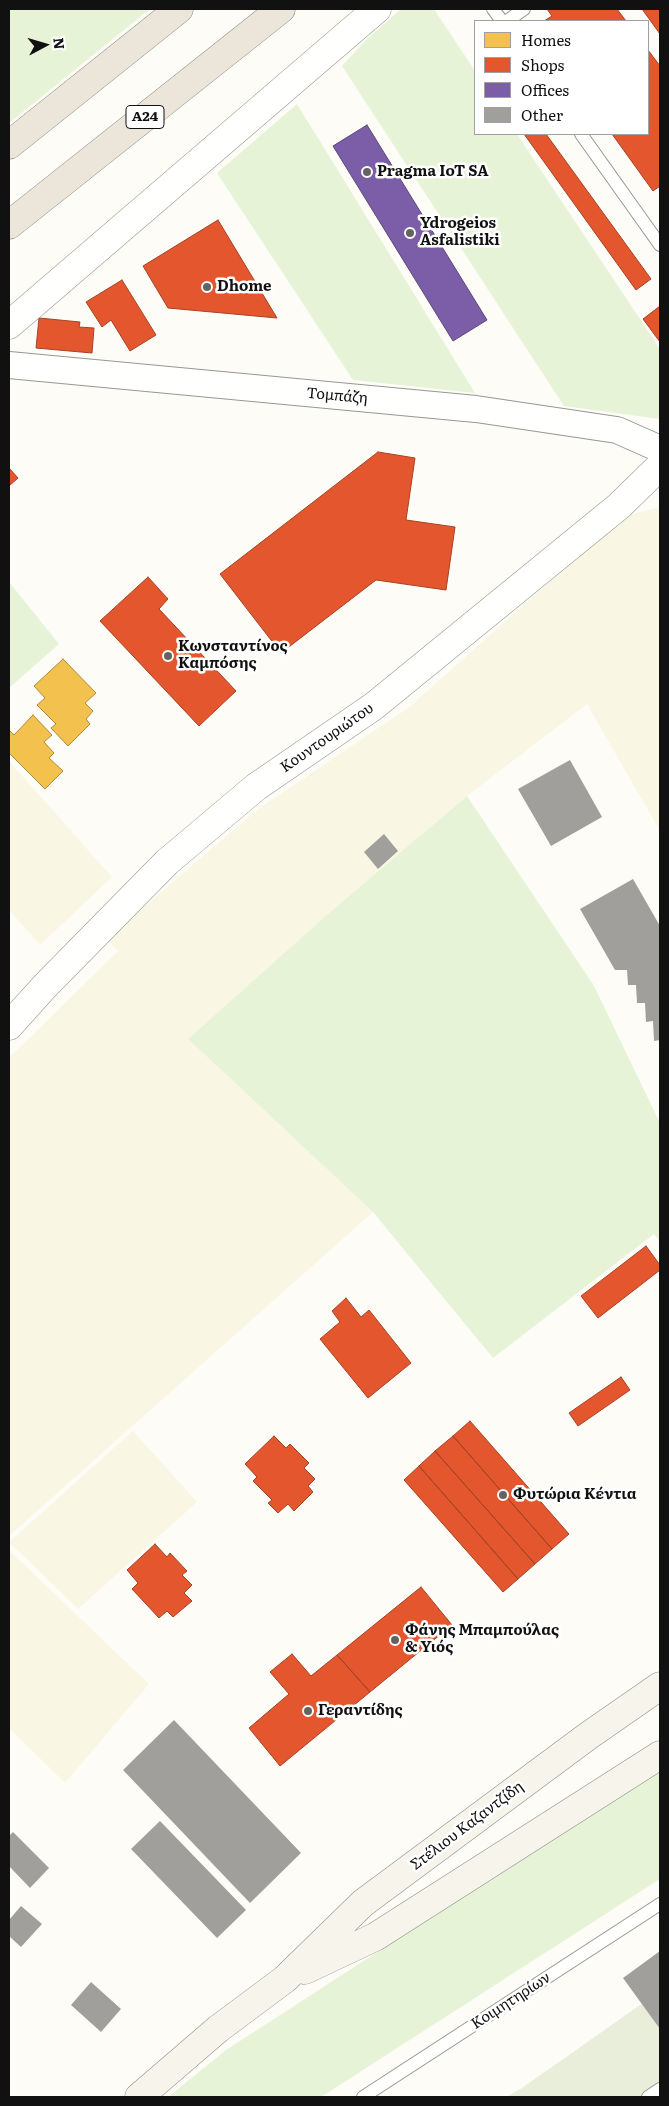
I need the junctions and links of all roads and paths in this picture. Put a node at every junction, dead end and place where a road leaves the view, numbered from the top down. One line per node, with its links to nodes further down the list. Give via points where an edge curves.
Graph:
1 (179, 9): 9 (highway)
2 (281, 9): 10 (highway, Α24)
3 (377, 9): 12 (street)
4 (493, 9): 6 (lane)
5 (524, 9): 7 (lane)
6 (501, 20)
7 (508, 20)
8 (583, 135): 11 (lane)
9 (9, 145)
10 (9, 225)
11 (660, 244)
12 (9, 325)
13 (9, 365): 14 (street, Τομπάζη, via 476,409 617,430)
14 (660, 449)
15 (660, 466): 16 (street, Κουντουριώτου, via 619,506 374,706 256,787 167,862)
16 (9, 1026)
17 (660, 1686): 20 (main road, Στέλιου Καζαντζίδη, via 363,1903)
18 (660, 1755): 20 (main road, Στέλιου Καζαντζίδη, via 375,1937)
19 (660, 1904): 23 (lane, Κοιμητηρίων)
20 (285, 1979): 22 (main road, Στέλιου Καζαντζίδη, via 218,2028)
21 (660, 2089): 24 (lane)
22 (139, 2097)
23 (363, 2097)
24 (648, 2097)

